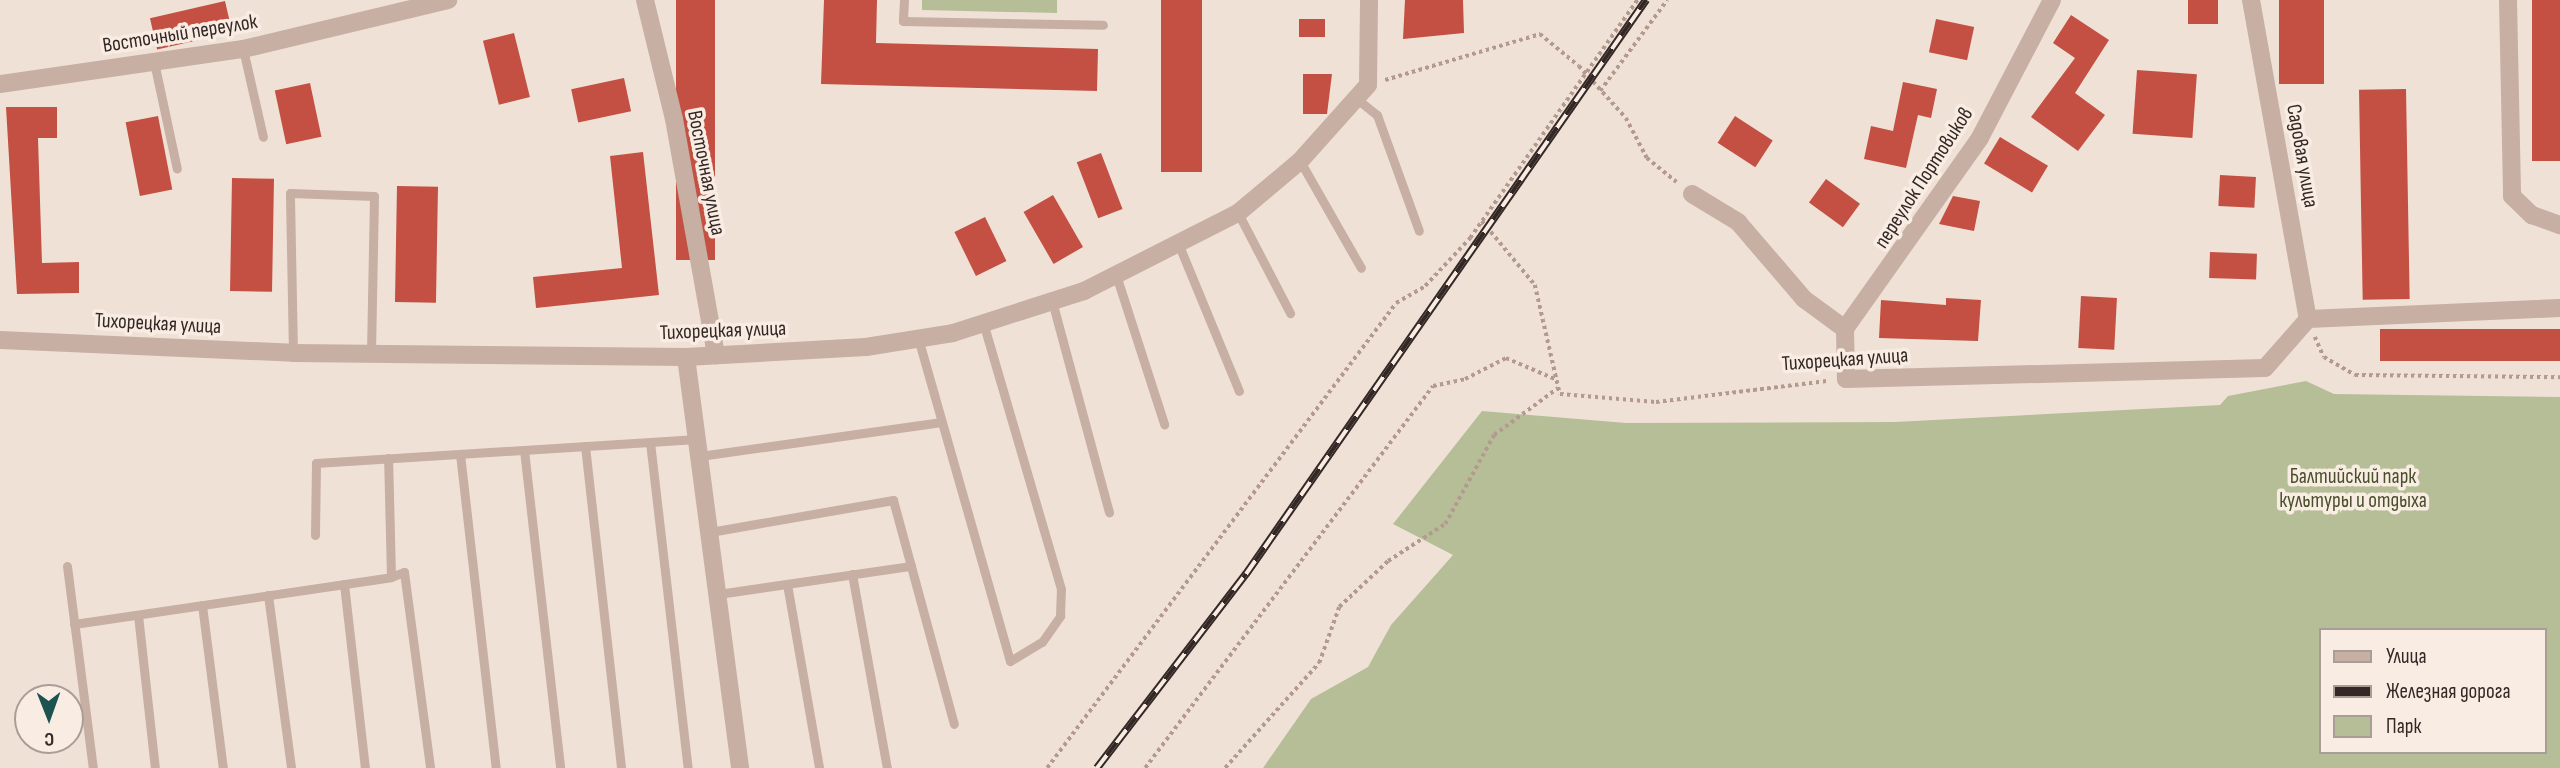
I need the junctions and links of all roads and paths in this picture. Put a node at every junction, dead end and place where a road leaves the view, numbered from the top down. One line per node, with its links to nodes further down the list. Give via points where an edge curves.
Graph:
1 (448, 0): 11 (street, Восточный переулок)
2 (645, 0): 38 (street, Восточная улица, via 674,119)
3 (904, 0): 10 (lane, via 903,21)
4 (1369, 0): 16 (street)
5 (1637, 0): 13 (path)
6 (1667, 0): 15 (path)
7 (2052, 0): 33 (street, переулок Портовиков, via 1980,138)
8 (2250, 0): 31 (street, Садовая улица)
9 (2508, 0): 23 (street, via 2512,196 2532,215)
10 (1103, 25)
11 (243, 49): 12 (street, Восточный переулок); 17 (lane)
12 (154, 62): 14 (street, Восточный переулок); 19 (lane)
13 (1584, 73): 15 (path); 16 (path, via 1540,34); 22 (path)
14 (0, 84)
15 (1600, 91): 20 (path, via 1626,118 1647,158)
16 (1362, 92): 18 (street, Тихорецкая улица); 24 (lane, via 1377,115)
17 (263, 137)
18 (1300, 161): 21 (street, Тихорецкая улица); 26 (lane)
19 (177, 169)
20 (1692, 194): 33 (street, via 1738,222 1804,299)
21 (1238, 213): 25 (street, Тихорецкая улица); 30 (lane)
22 (1482, 221): 41 (path, via 1535,285); 81 (path, via 1425,286 1396,303)
23 (2560, 225)
24 (1419, 231)
25 (1178, 243): 27 (street, Тихорецкая улица); 44 (lane)
26 (1361, 268)
27 (1115, 275): 28 (street, Тихорецкая улица); 46 (lane)
28 (1052, 301): 32 (street, Тихорецкая улица); 53 (lane)
29 (2560, 308): 31 (street)
30 (1290, 313)
31 (2308, 319): 40 (path, via 2324,358 2355,375); 42 (street, Тихорецкая улица, via 2265,368)
32 (983, 323): 34 (street, Тихорецкая улица); 45 (lane, via 1061,589 1060,615 1042,642 1010,661)
33 (1846, 329): 42 (street)
34 (918, 338): 38 (street, Тихорецкая улица); 45 (lane)
35 (0, 340): 37 (street, Тихорецкая улица)
36 (371, 352): 37 (street, Тихорецкая улица); 37 (lane, via 374,196 290,193); 39 (street, Тихорецкая улица)
37 (293, 353)
38 (716, 355): 39 (street, Тихорецкая улица)
39 (686, 357): 49 (street)
40 (2560, 377)
41 (1555, 379): 43 (path); 82 (path, via 1506,358 1465,379 1433,386)
42 (1846, 379): 43 (path, Тихорецкая улица, via 1656,402 1560,394)
43 (1558, 388): 83 (path, via 1494,435 1445,524 1388,561 1339,607 1320,663)
44 (1239, 391)
45 (942, 422): 49 (lane)
46 (1164, 424)
47 (650, 442): 48 (lane); 49 (lane); 77 (lane)
48 (585, 446): 50 (lane); 76 (lane)
49 (699, 447): 54 (street)
50 (524, 450): 51 (lane); 75 (lane)
51 (460, 454): 52 (lane); 74 (lane)
52 (388, 458): 55 (lane, via 316,463); 59 (lane)
53 (1109, 512)
54 (710, 532): 57 (lane, via 893,500); 62 (street)
55 (315, 535)
56 (67, 566): 66 (lane)
57 (911, 566): 58 (lane); 67 (lane)
58 (852, 574): 61 (lane); 80 (lane)
59 (391, 577): 60 (lane); 73 (lane, via 404,572)
60 (344, 584): 63 (lane); 72 (lane)
61 (786, 584): 62 (lane); 79 (lane)
62 (718, 594): 78 (street)
63 (268, 595): 64 (lane); 71 (lane)
64 (202, 605): 65 (lane); 70 (lane)
65 (138, 615): 66 (lane); 69 (lane)
66 (74, 624): 68 (lane)
67 (954, 724)
68 (93, 768)
69 (155, 768)
70 (223, 768)
71 (290, 768)
72 (365, 768)
73 (430, 768)
74 (496, 768)
75 (560, 768)
76 (621, 768)
77 (688, 768)
78 (740, 768)
79 (819, 768)
80 (887, 768)
81 (1047, 768)
82 (1145, 768)
83 (1225, 768)

